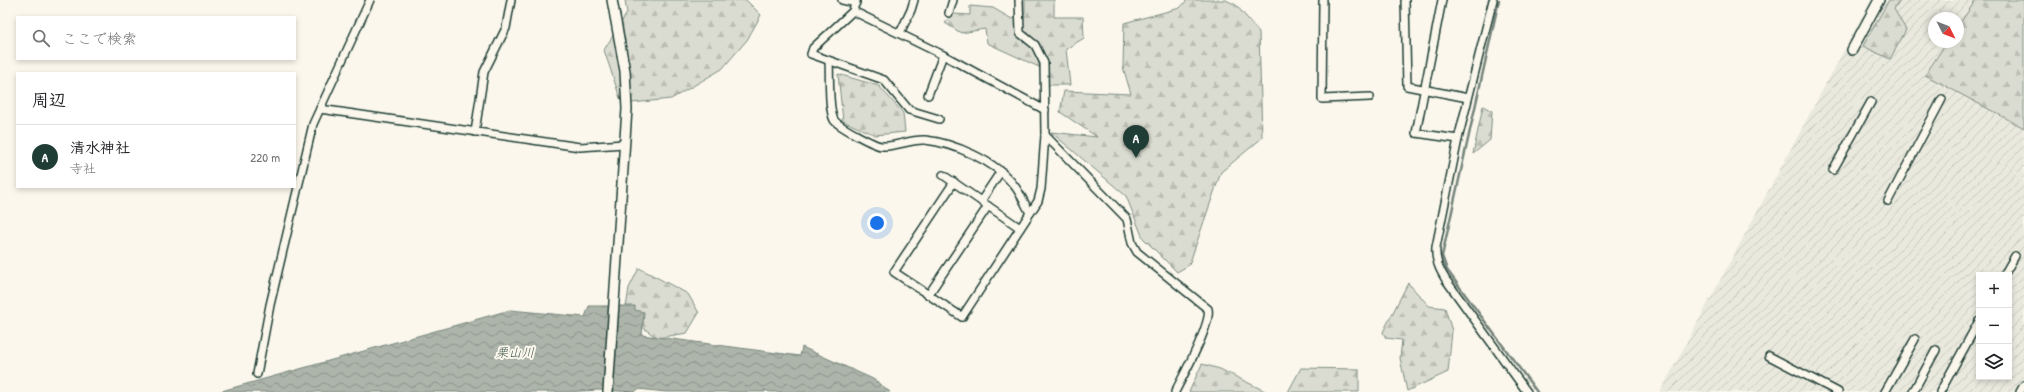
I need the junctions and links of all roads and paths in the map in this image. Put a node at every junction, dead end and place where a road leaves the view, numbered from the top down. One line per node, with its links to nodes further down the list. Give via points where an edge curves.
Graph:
1 (370, 0): 26 (street)
2 (510, 0): 29 (street, via 506,28 484,72)
3 (612, 0): 32 (street, via 625,71 627,109)
4 (842, 0): 13 (street)
5 (914, 0): 16 (street)
6 (953, 0): 15 (street)
7 (1019, 0): 27 (street, via 1020,33 1036,45 1044,63)
8 (1323, 0): 22 (street, via 1322,99)
9 (1405, 0): 20 (street, via 1407,86)
10 (1442, 0): 20 (street)
11 (1493, 0): 23 (street)
12 (1879, 0): 17 (street)
13 (856, 2): 14 (street)
14 (853, 11): 16 (street); 19 (street, via 813,48 811,54)
15 (949, 13)
16 (900, 33): 18 (street)
17 (1852, 50)
18 (944, 55): 21 (street); 27 (street)
19 (829, 62): 28 (street, via 884,80 909,110); 34 (street, via 831,107 834,120 840,126 881,146 924,140 964,150)
20 (1426, 90): 23 (street); 31 (street, via 1416,133)
21 (928, 95)
22 (1370, 97)
23 (1468, 98): 31 (street)
24 (1942, 99): 38 (street)
25 (1871, 102): 33 (street)
26 (320, 108): 29 (street); 49 (street, via 313,124 272,297)
27 (1045, 110): 30 (street)
28 (939, 119)
29 (475, 132): 32 (street, via 580,147)
30 (1045, 136): 40 (street, via 1041,189 1038,201); 52 (street, via 1127,219 1132,243 1137,252 1208,310 1209,317 1204,330)
31 (1458, 139): 53 (street, via 1435,257 1446,280)
32 (624, 144): 51 (street)
33 (1833, 170)
34 (1001, 171): 37 (street); 40 (street, via 1014,184)
35 (943, 175): 36 (street)
36 (954, 182): 37 (street); 44 (street, via 894,272)
37 (982, 201): 39 (street)
38 (1888, 201)
39 (988, 206): 41 (street); 44 (street)
40 (1030, 213): 41 (street)
41 (1020, 228): 44 (street, via 962,316)
42 (2014, 256): 43 (street)
43 (2006, 272)
44 (929, 294)
45 (1976, 326): 57 (street)
46 (1915, 338): 55 (street)
47 (1936, 350): 56 (street)
48 (1769, 356): 54 (street)
49 (257, 374)
50 (2024, 385): 58 (street)
51 (608, 392)
52 (1176, 392)
53 (1527, 392)
54 (1838, 392)
55 (1885, 392)
56 (1913, 392)
57 (1940, 392)
58 (2020, 392)

